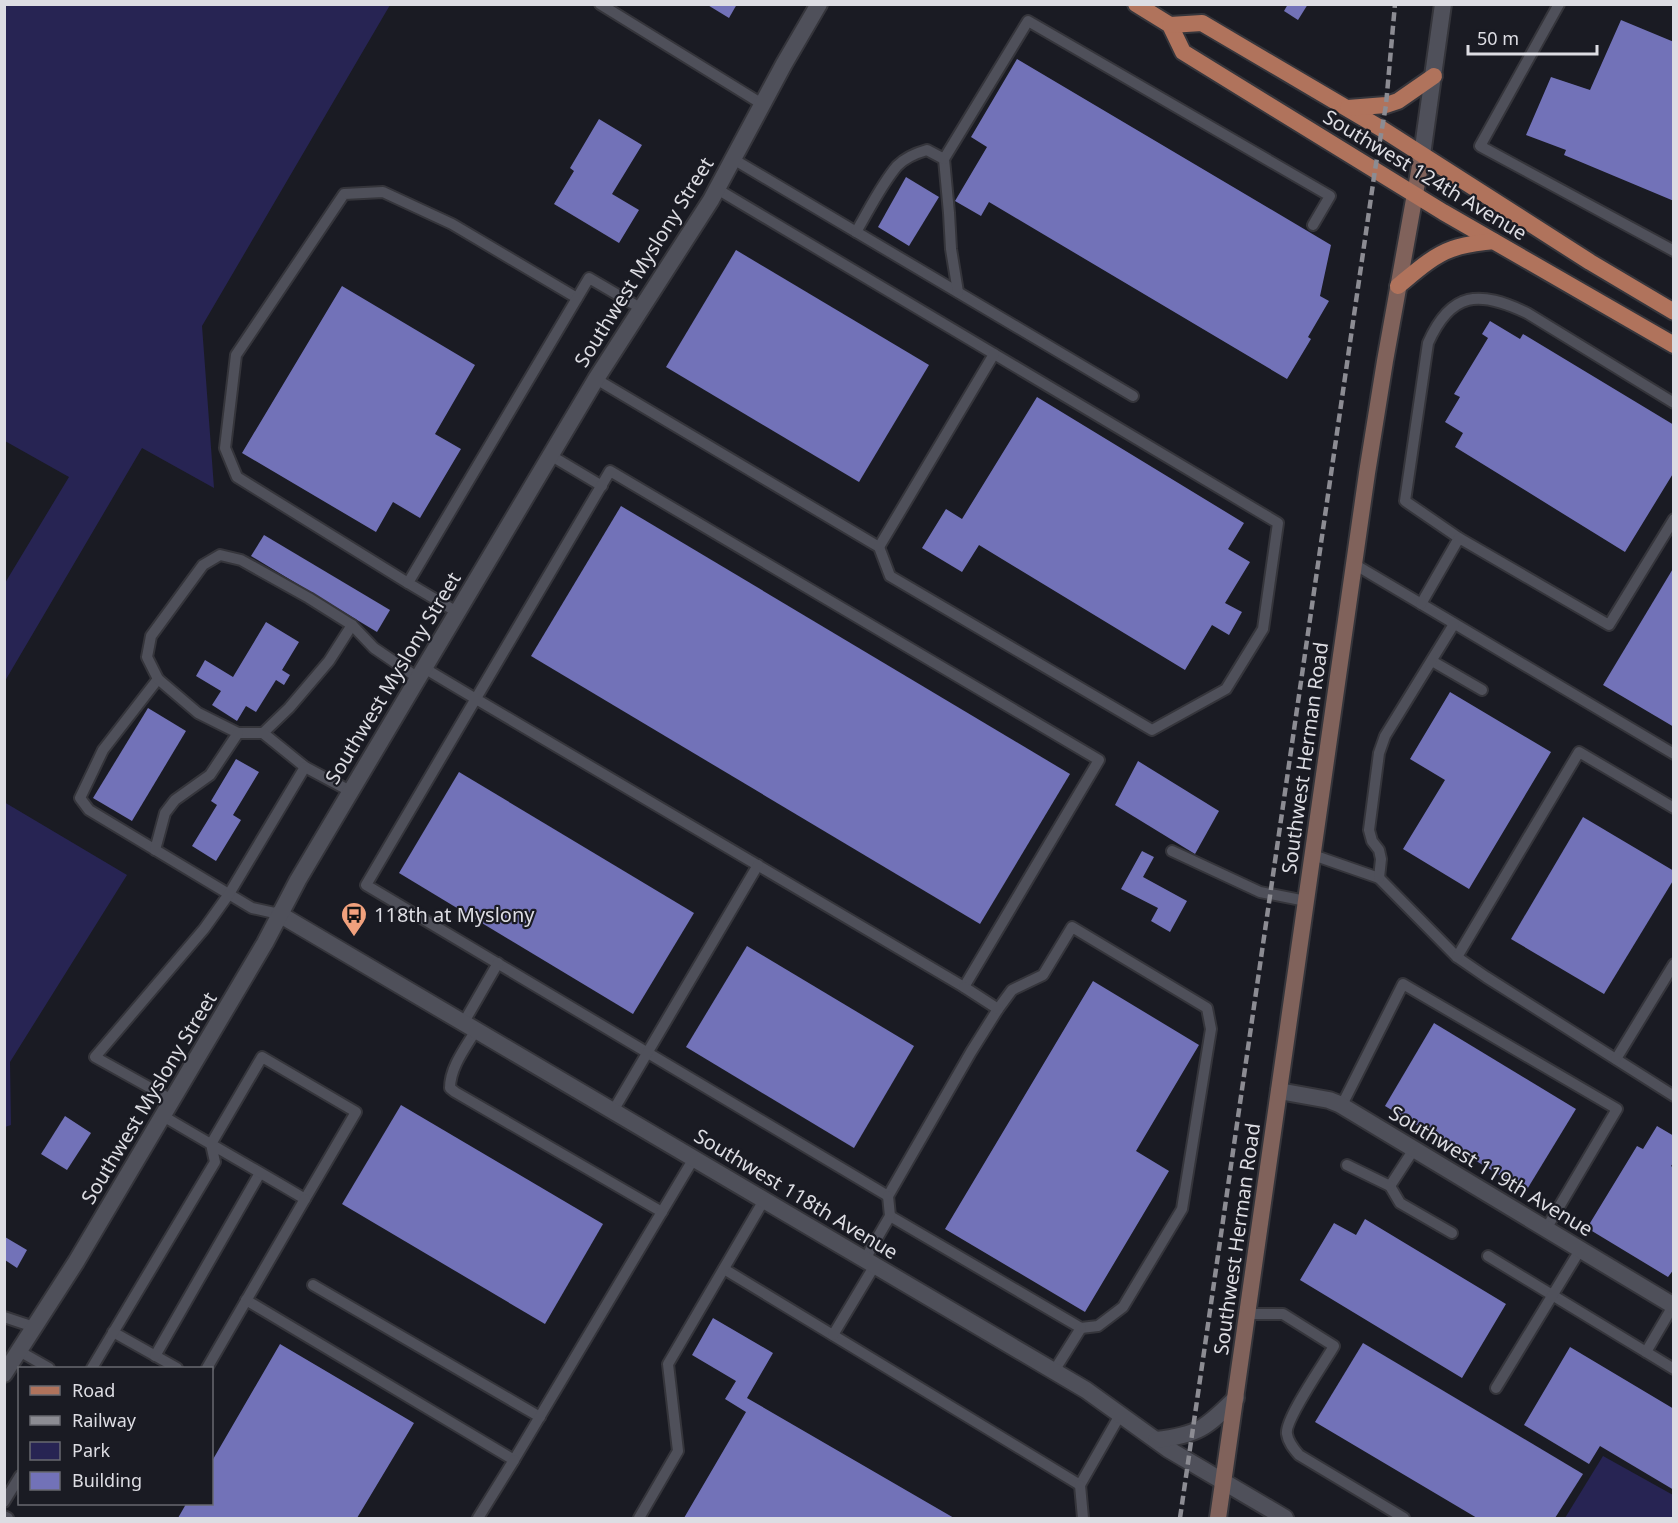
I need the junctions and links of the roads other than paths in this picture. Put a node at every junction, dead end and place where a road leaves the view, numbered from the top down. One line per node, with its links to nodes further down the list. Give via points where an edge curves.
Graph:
1 (600, 4): 8 (lane)
2 (819, 4): 8 (street, Southwest Myslony Street)
3 (1136, 4): 6 (main road)
4 (1443, 4): 7 (street, Southwest Herman Road)
5 (1559, 4): 18 (lane, via 1480,146)
6 (1170, 25): 9 (main road, Southwest 124th Avenue, via 1202,23); 14 (main road, Southwest 124th Avenue, via 1183,52)
7 (1434, 76): 9 (main road, via 1398,101); 10 (street, Southwest Herman Road)
8 (762, 104): 11 (street, Southwest Myslony Street)
9 (1347, 108): 10 (main road, Southwest 124th Avenue)
10 (1422, 154): 14 (main road, Southwest Herman Road); 23 (main road, Southwest 124th Avenue)
11 (733, 159): 13 (street, Southwest Myslony Street); 16 (lane)
12 (944, 159): 15 (lane, via 1028,21 1330,196); 16 (lane, via 927,150 898,165); 20 (lane)
13 (717, 189): 22 (street, Southwest Myslony Street); 25 (lane)
14 (1415, 195): 17 (main road, Southwest 124th Avenue); 19 (main road, Southwest Herman Road)
15 (1313, 225)
16 (856, 232): 20 (lane)
17 (1493, 241): 19 (main road, via 1450,249); 24 (main road, Southwest 124th Avenue)
18 (1674, 251)
19 (1398, 286): 34 (main road, Southwest Herman Road)
20 (958, 292): 27 (lane)
21 (577, 298): 22 (lane, via 589,278); 35 (lane); 35 (lane, via 452,224 382,192 344,194 236,355 225,448 237,477)
22 (642, 309): 26 (street, Southwest Myslony Street)
23 (1674, 312)
24 (1674, 345)
25 (994, 354): 33 (lane); 33 (lane, via 1278,523 1263,629 1226,689 1152,730 890,576)
26 (596, 379): 29 (street, Southwest Myslony Street); 33 (lane)
27 (1133, 396)
28 (1674, 403): 32 (lane, via 1512,305 1476,298 1458,303 1437,324 1428,343 1405,501)
29 (550, 455): 30 (lane); 37 (street, Southwest Myslony Street)
30 (602, 486): 44 (lane); 62 (lane, via 610,471 1099,760)
31 (1674, 519): 32 (lane, via 1609,625)
32 (1459, 538): 36 (lane)
33 (879, 547)
34 (1354, 564): 36 (lane); 53 (main road, Southwest Herman Road)
35 (408, 583): 37 (lane)
36 (1421, 604): 38 (lane)
37 (457, 612): 41 (street, Southwest Myslony Street)
38 (1454, 624): 40 (lane); 47 (lane)
39 (352, 625): 41 (lane, via 374,648); 42 (lane, via 241,560 220,555 203,565 151,636 147,657); 45 (lane, via 329,661 290,708)
40 (1432, 661): 43 (lane); 55 (lane, via 1385,736 1379,753 1369,830 1381,859)
41 (421, 673): 44 (lane); 49 (street, Southwest Myslony Street)
42 (158, 679): 46 (lane, via 198,713); 51 (lane, via 103,750 80,798 89,810)
43 (1482, 690)
44 (476, 699): 54 (lane); 60 (lane, via 366,885)
45 (262, 733): 46 (lane); 48 (lane)
46 (238, 734): 51 (lane, via 210,775 175,800 165,813)
47 (1674, 754)
48 (305, 768): 49 (lane); 56 (lane)
49 (350, 791): 58 (street, Southwest Myslony Street)
50 (1674, 808): 59 (lane, via 1579,752)
51 (155, 850): 56 (lane)
52 (1172, 851): 57 (lane, via 1260,892)
53 (1313, 855): 55 (lane); 57 (main road, Southwest Herman Road)
54 (758, 865): 62 (lane); 65 (lane)
55 (1379, 878): 59 (lane)
56 (229, 894): 58 (lane, via 252,908); 69 (lane, via 95,1057)
57 (1306, 901): 67 (main road, Southwest Herman Road)
58 (279, 914): 64 (street, Southwest 118th Avenue); 69 (street, Southwest Myslony Street)
59 (1457, 957): 66 (lane)
60 (498, 963): 64 (lane); 65 (lane)
61 (1674, 964): 66 (lane)
62 (964, 987): 63 (lane)
63 (998, 1009): 79 (lane); 97 (lane, via 1012,990 1043,975 1072,927 1207,1008 1212,1029 1182,1209 1123,1307 1098,1326)
64 (470, 1026): 71 (street, Southwest 118th Avenue); 82 (lane, via 450,1077 450,1088)
65 (648, 1052): 71 (lane); 79 (lane)
66 (1616, 1059): 68 (lane)
67 (1279, 1091): 70 (street, Southwest 119th Avenue); 94 (main road, Southwest Herman Road)
68 (1674, 1096)
69 (172, 1100): 72 (street, Southwest Myslony Street)
70 (1342, 1105): 74 (street, Southwest 119th Avenue); 84 (lane, via 1403,984 1617,1109)
71 (613, 1111): 75 (street, Southwest 118th Avenue)
72 (163, 1116): 73 (lane); 96 (street, Southwest Myslony Street)
73 (211, 1144): 77 (lane); 80 (lane, via 262,1057 356,1112); 98 (lane, via 215,1162)
74 (1414, 1149): 78 (lane); 84 (street, Southwest 119th Avenue)
75 (694, 1158): 81 (street, Southwest 118th Avenue); 82 (lane)
76 (1347, 1166): 78 (lane)
77 (260, 1173): 80 (lane); 102 (lane)
78 (1390, 1186): 85 (lane, via 1401,1203)
79 (888, 1196): 83 (lane)
80 (305, 1199): 92 (lane)
81 (765, 1200): 88 (street, Southwest 118th Avenue); 89 (lane)
82 (662, 1212): 113 (lane)
83 (890, 1216): 88 (lane); 97 (lane)
84 (1546, 1229): 86 (street, Southwest 119th Avenue)
85 (1452, 1233)
86 (1580, 1250): 91 (lane); 93 (street, Southwest 119th Avenue)
87 (1488, 1256): 91 (lane)
88 (870, 1262): 99 (lane); 108 (street, Southwest 118th Avenue)
89 (724, 1269): 99 (lane); 123 (lane, via 668,1364 678,1451)
90 (313, 1285): 113 (lane)
91 (1553, 1295): 101 (lane); 110 (lane)
92 (246, 1300): 106 (lane); 115 (lane)
93 (1673, 1306): 101 (lane)
94 (1248, 1314): 111 (main road, Southwest Herman Road); 127 (lane, via 1283,1314 1334,1346 1291,1417 1286,1433 1299,1455)
95 (4, 1317): 96 (lane)
96 (34, 1327): 100 (street, Southwest Myslony Street)
97 (1081, 1328): 108 (lane)
98 (113, 1332): 102 (lane); 104 (lane)
99 (834, 1335): 118 (lane)
100 (19, 1351): 103 (lane); 109 (street, Southwest Myslony Street)
101 (1646, 1352): 107 (lane)
102 (155, 1356): 105 (lane)
103 (47, 1367)
104 (93, 1367)
105 (175, 1367)
106 (208, 1367)
107 (1674, 1369)
108 (1054, 1371): 112 (street, Southwest 118th Avenue)
109 (4, 1374)
110 (1496, 1388)
111 (1236, 1398): 114 (street, via 1214,1420 1191,1434); 117 (main road, Southwest Herman Road)
112 (1120, 1415): 114 (street, Southwest 118th Avenue); 118 (lane)
113 (540, 1417): 115 (lane)
114 (1156, 1440): 117 (street, Southwest 118th Avenue)
115 (514, 1460): 122 (lane)
116 (18, 1479): 119 (lane)
117 (1222, 1481): 125 (main road, Southwest Herman Road); 126 (street, Southwest 118th Avenue)
118 (1080, 1485): 124 (lane)
119 (4, 1502)
120 (4, 1516): 121 (lane)
121 (8, 1518)
122 (478, 1518)
123 (639, 1518)
124 (1083, 1518)
125 (1218, 1518)
126 (1286, 1518)
127 (1404, 1518)

